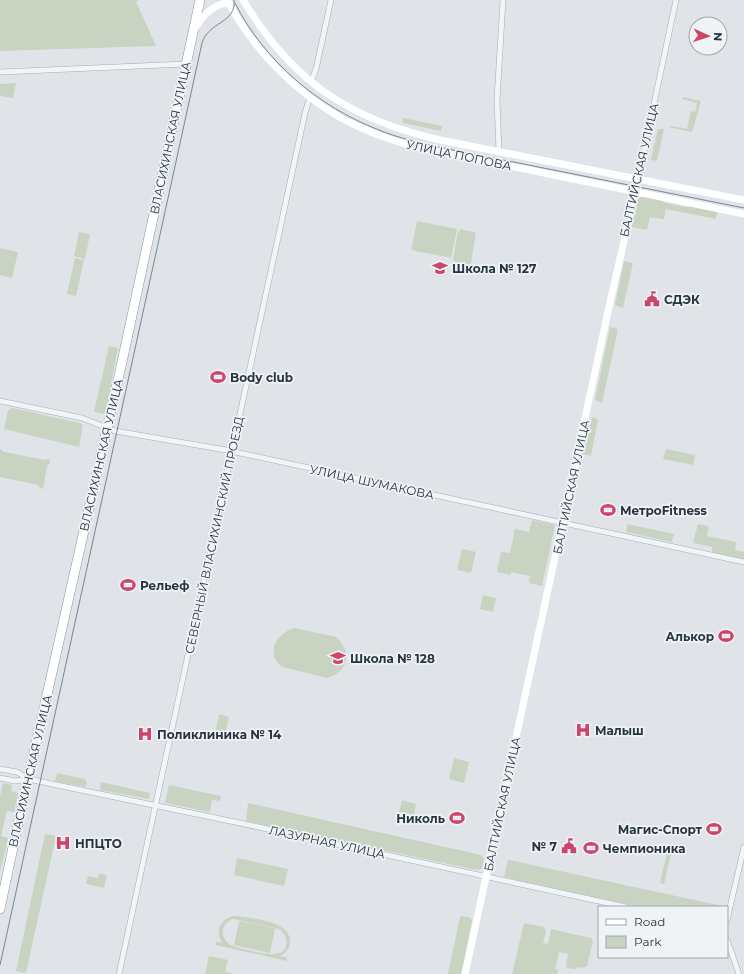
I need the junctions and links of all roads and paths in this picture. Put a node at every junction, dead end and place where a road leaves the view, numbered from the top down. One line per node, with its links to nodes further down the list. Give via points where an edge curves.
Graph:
1 (200, 0): 7 (highway, ВЛАСИХИНСКАЯ УЛИЦА)
2 (243, 0): 10 (main road, УЛИЦА ПОПОВА, via 280,52)
3 (331, 0): 10 (street)
4 (504, 0): 12 (street, via 497,100)
5 (676, 0): 14 (street, БАЛТИЙСКАЯ УЛИЦА)
6 (228, 2): 7 (main road, via 219,4 208,12); 11 (main road, УЛИЦА ПОПОВА, via 260,50 292,83)
7 (192, 32): 8 (highway, ВЛАСИХИНСКАЯ УЛИЦА)
8 (186, 64): 9 (street); 20 (highway, ВЛАСИХИНСКАЯ УЛИЦА)
9 (0, 72)
10 (311, 82): 12 (main road, УЛИЦА ПОПОВА, via 350,108 382,123 415,134)
11 (310, 97): 15 (main road, УЛИЦА ПОПОВА, via 340,117 376,135 412,146); 21 (street, СЕВЕРНЫЙ ВЛАСИХИНСКИЙ ПРОЕЗД)
12 (499, 152): 13 (main road, УЛИЦА ПОПОВА)
13 (601, 172): 14 (main road, УЛИЦА ПОПОВА); 15 (main road)
14 (638, 179): 16 (main road, БАЛТИЙСКАЯ УЛИЦА); 17 (main road, УЛИЦА ПОПОВА)
15 (599, 184): 16 (main road, УЛИЦА ПОПОВА)
16 (635, 192): 18 (main road, УЛИЦА ПОПОВА); 22 (main road, БАЛТИЙСКАЯ УЛИЦА)
17 (744, 200)
18 (744, 214)
19 (0, 401): 20 (street, УЛИЦА ШУМАКОВА, via 82,418)
20 (107, 428): 21 (street, УЛИЦА ШУМАКОВА); 26 (highway, ВЛАСИХИНСКАЯ УЛИЦА)
21 (232, 452): 22 (street, УЛИЦА ШУМАКОВА); 27 (street, СЕВЕРНЫЙ ВЛАСИХИНСКИЙ ПРОЕЗД)
22 (563, 523): 23 (street, УЛИЦА ШУМАКОВА); 29 (main road, БАЛТИЙСКАЯ УЛИЦА)
23 (744, 562)
24 (0, 768): 26 (street, ЛАЗУРНАЯ УЛИЦА, via 17,772)
25 (0, 778): 26 (street, ЛАЗУРНАЯ УЛИЦА, via 15,781)
26 (28, 779): 27 (street, ЛАЗУРНАЯ УЛИЦА); 31 (highway, ВЛАСИХИНСКАЯ УЛИЦА)
27 (156, 805): 29 (street, ЛАЗУРНАЯ УЛИЦА); 34 (street, СЕВЕРНЫЙ ВЛАСИХИНСКИЙ ПРОЕЗД)
28 (744, 847): 32 (street)
29 (486, 877): 30 (street, ЛАЗУРНАЯ УЛИЦА); 35 (main road, БАЛТИЙСКАЯ УЛИЦА)
30 (621, 906)
31 (0, 909)
32 (728, 916)
33 (728, 943): 36 (street)
34 (119, 974)
35 (465, 974)
36 (739, 974)

